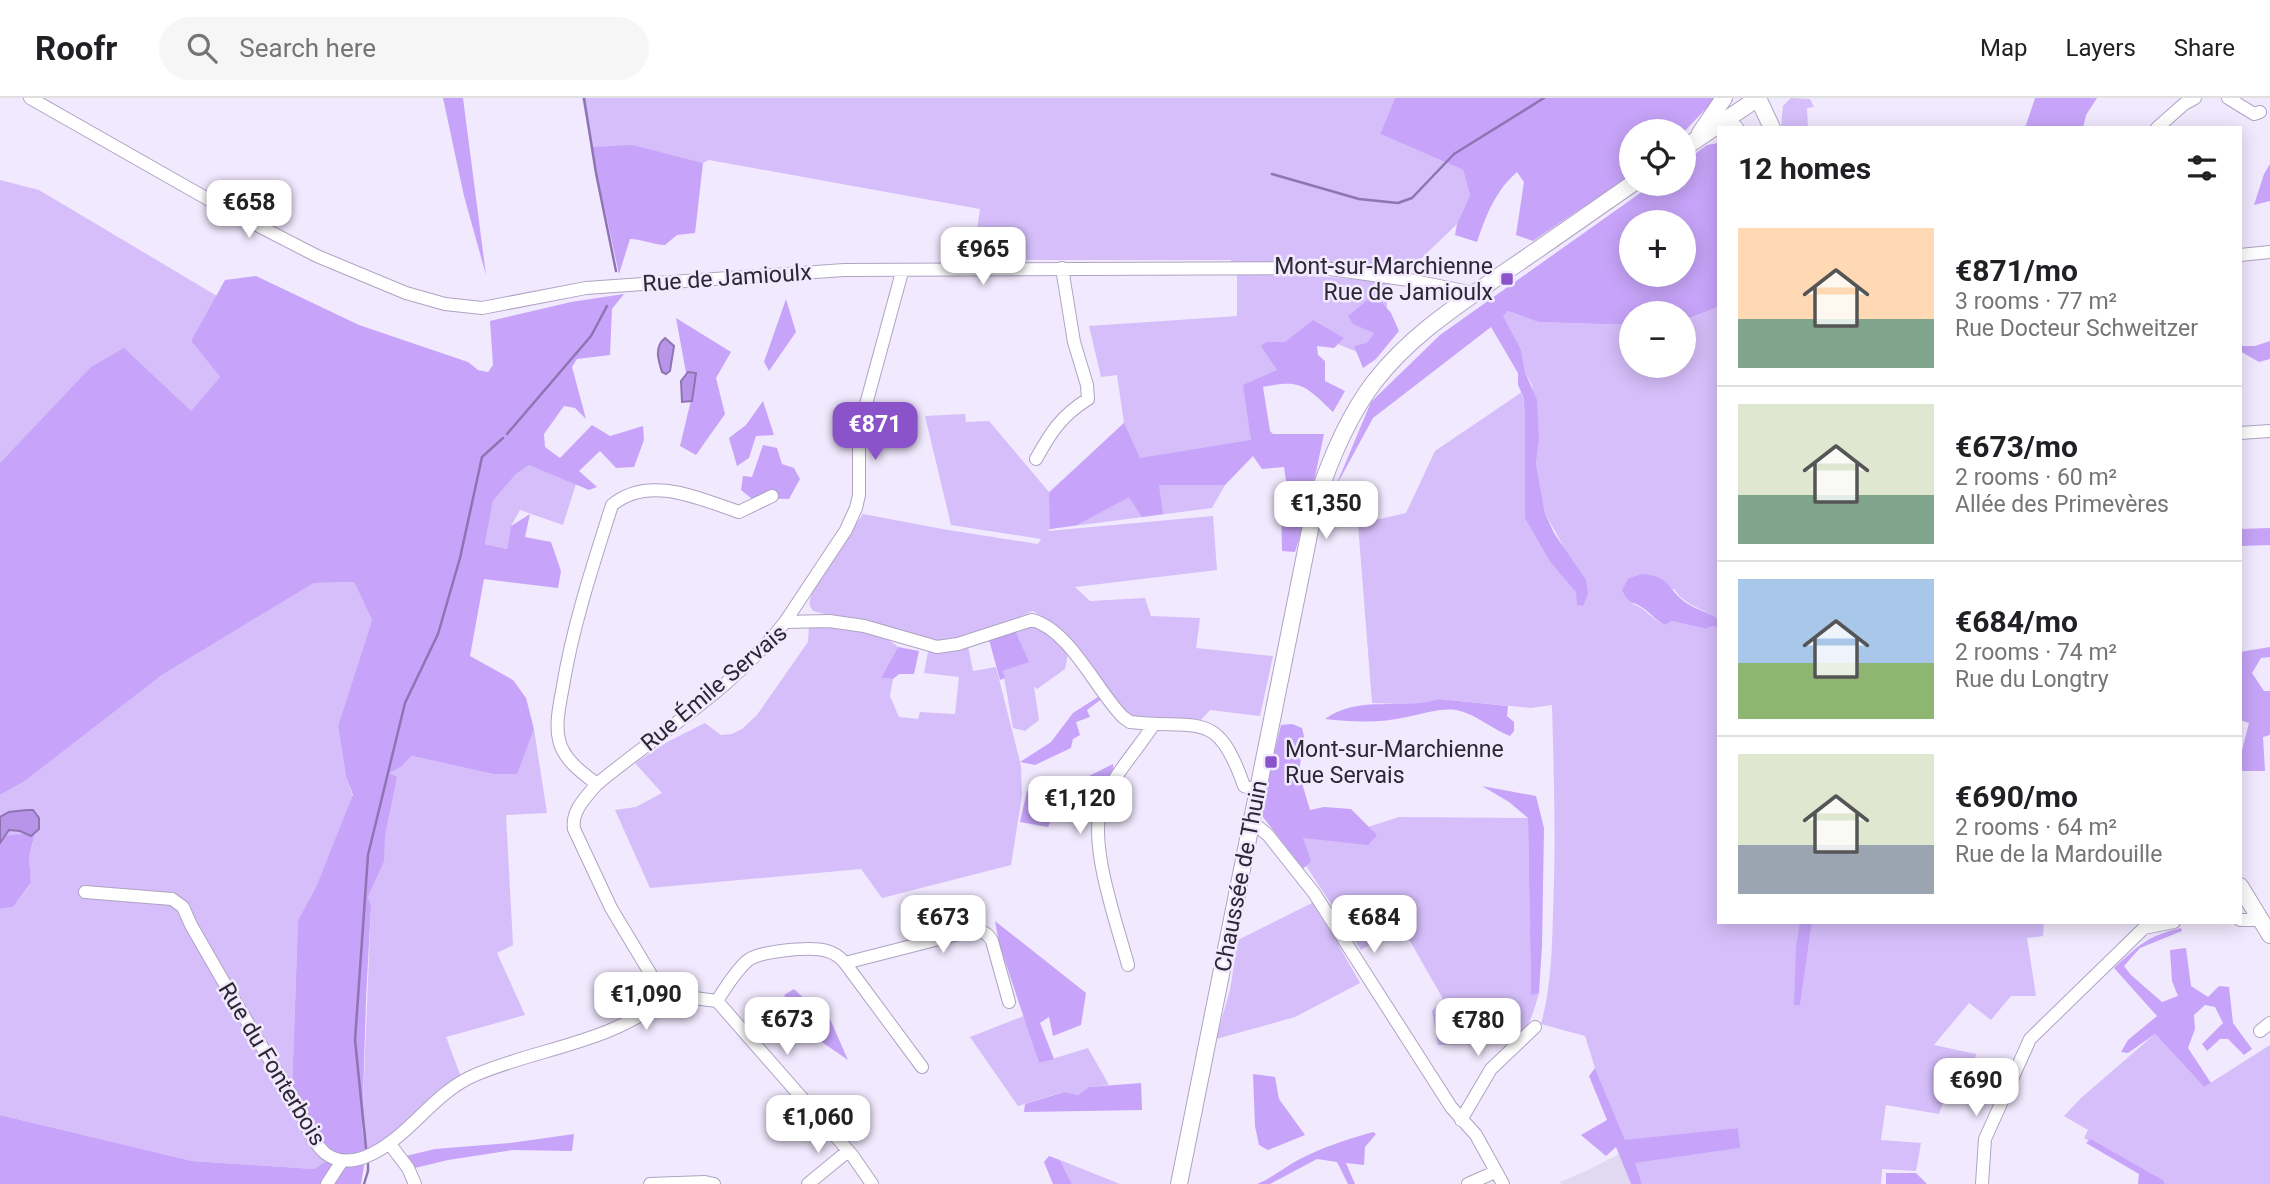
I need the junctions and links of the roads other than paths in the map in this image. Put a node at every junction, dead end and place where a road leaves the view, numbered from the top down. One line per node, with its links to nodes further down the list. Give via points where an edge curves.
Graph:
1 (30, 98): 14 (street, Rue de Jamioulx, via 317,256 444,304 482,308 586,288 844,270)
2 (1724, 98): 9 (main road, via 1703,127)
3 (1758, 98): 7 (main road); 9 (main road)
4 (2195, 98): 8 (street)
5 (2228, 98): 6 (street, via 2254,114)
6 (2260, 111)
7 (1771, 126)
8 (2159, 126)
9 (1702, 136)
10 (1619, 194): 15 (main road, Chaussée de Thuin)
11 (2270, 252): 12 (street)
12 (2242, 255)
13 (1062, 268): 14 (street, Rue de Jamioulx); 15 (street, Rue de Jamioulx, via 1323,268); 18 (street, via 1087,399 1059,421)
14 (902, 272): 20 (street, via 859,430 856,508)
15 (1474, 293): 23 (main road, Chaussée de Thuin, via 1427,327 1374,382 1328,467 1315,505)
16 (2270, 431): 17 (street)
17 (2242, 433)
18 (1036, 459)
19 (772, 496): 22 (street, via 739,512 663,490 636,492 612,505 568,654 558,723 563,750)
20 (785, 622): 21 (street, Rue Émile Servais, via 864,626 937,647 1035,621 1069,648 1123,717); 22 (street, Rue Émile Servais, via 750,661)
21 (1154, 724): 23 (street, Rue Émile Servais, via 1209,729 1231,751 1244,786); 32 (street, via 1113,783 1097,824 1097,846)
22 (597, 784): 33 (street, via 576,811 574,830 611,908)
23 (1258, 791): 24 (main road, Chaussée de Thuin)
24 (1252, 822): 38 (street, via 1314,892); 49 (main road, Chaussée de Thuin)
25 (2242, 889): 28 (main road)
26 (85, 892): 41 (street, Rue du Fonterbois, via 158,897 180,904 315,1141)
27 (2242, 920): 28 (street)
28 (2261, 920): 30 (main road)
29 (2143, 925): 52 (street, via 2029,1039 1985,1139)
30 (2270, 935)
31 (845, 963): 34 (street, via 837,954 817,949 763,953 748,960); 35 (street, via 981,930 992,941); 37 (street)
32 (1128, 965)
33 (665, 998): 34 (street); 39 (street, Rue du Fonterbois, via 626,1023 469,1078)
34 (717, 1001): 40 (street)
35 (1009, 1002)
36 (1535, 1027): 38 (street, via 1491,1069)
37 (922, 1067)
38 (1461, 1120): 42 (street, via 1476,1135)
39 (389, 1143): 41 (street, Rue du Fonterbois, via 366,1156); 44 (street)
40 (848, 1151): 47 (street); 48 (street)
41 (342, 1161): 43 (street)
42 (1495, 1172): 50 (street); 51 (street)
43 (327, 1184)
44 (415, 1184)
45 (650, 1184): 46 (street)
46 (714, 1184)
47 (808, 1184)
48 (872, 1184)
49 (1180, 1184)
50 (1468, 1184)
51 (1503, 1184)
52 (1982, 1184)

